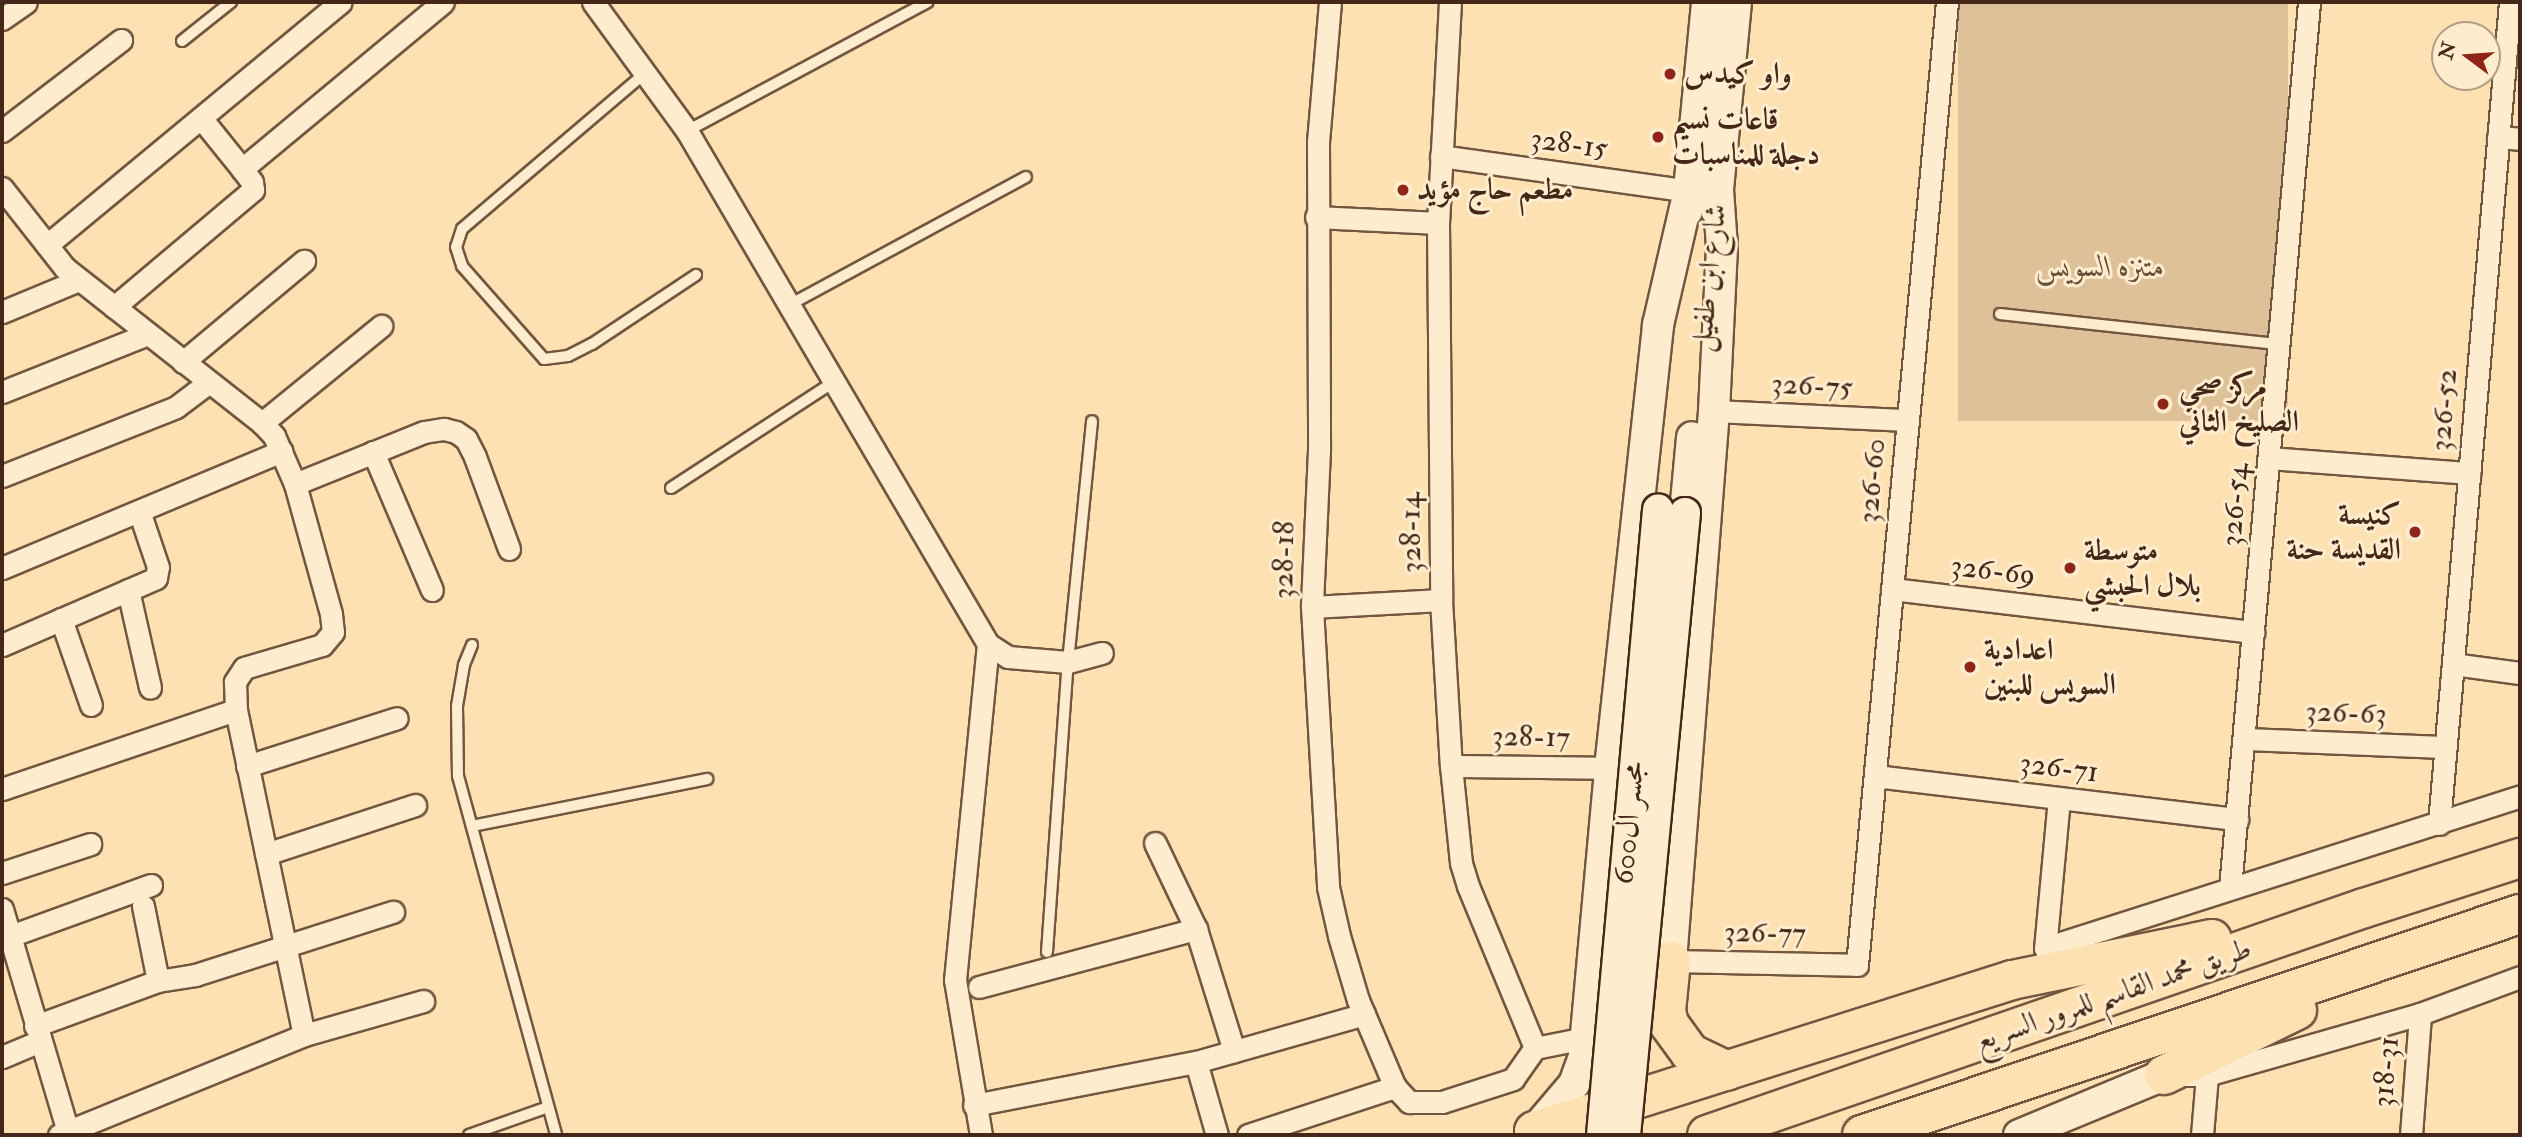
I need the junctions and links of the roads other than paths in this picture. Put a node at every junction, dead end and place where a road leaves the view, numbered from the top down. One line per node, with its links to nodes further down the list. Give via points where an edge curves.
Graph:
1 (26, 2): 14 (street)
2 (231, 2): 16 (lane)
3 (341, 2): 18 (street)
4 (443, 2): 24 (street)
5 (593, 2): 17 (street)
6 (928, 2): 20 (lane)
7 (1330, 2): 28 (street, 328-18)
8 (1450, 2): 23 (street, 328-14)
9 (1707, 2): 26 (street, شارع ابن طفيل)
10 (1736, 2): 26 (street, شارع ابن طفيل)
11 (1947, 2): 46 (street, 326-60)
12 (2309, 2): 40 (street, 326-54)
13 (2510, 2): 21 (street, 326-52)
14 (2, 19)
15 (121, 40): 19 (street)
16 (182, 41)
17 (644, 74): 20 (street); 32 (lane, via 462,229 456,247 463,267 544,359 568,356 592,344)
18 (201, 118): 24 (street); 30 (street)
19 (2, 131)
20 (687, 131): 34 (street)
21 (2498, 136): 22 (street); 52 (street, 326-52)
22 (2520, 139)
23 (1441, 156): 26 (street, 328-15); 29 (street, 328-14)
24 (243, 169): 35 (street, via 252,182 247,197)
25 (1026, 177): 34 (lane)
26 (1704, 191): 45 (street, via 1722,247); 57 (street, شارع ابن طفيل); 82 (street, via 1658,325)
27 (5, 198): 30 (street)
28 (1316, 217): 29 (street); 64 (street, 328-18, via 1319,450)
29 (1438, 223): 63 (street, 328-14)
30 (47, 245): 33 (street)
31 (304, 261): 41 (street)
32 (696, 275)
33 (79, 280): 35 (street); 36 (street)
34 (791, 304): 42 (street)
35 (114, 307): 39 (street)
36 (2, 312)
37 (2000, 314): 40 (lane)
38 (381, 326): 48 (street)
39 (148, 334): 41 (street); 44 (street)
40 (2276, 344): 51 (street, 326-54)
41 (183, 362): 43 (street)
42 (835, 381): 55 (lane); 67 (street)
43 (209, 382): 48 (street); 53 (street, via 176,407)
44 (2, 392)
45 (1714, 411): 46 (street, 326-75); 109 (street)
46 (1908, 420): 60 (street, 326-60)
47 (1092, 422): 71 (lane)
48 (262, 423): 49 (street)
49 (282, 451): 54 (street); 56 (street)
50 (373, 452): 54 (street); 58 (street, via 444,429 466,439); 62 (street)
51 (2269, 458): 52 (street); 66 (street, 326-54)
52 (2469, 473): 72 (street, 326-52)
53 (2, 476)
54 (295, 484): 76 (street, via 333,632 322,645 244,668 235,682)
55 (671, 488)
56 (139, 511): 59 (street); 61 (street, via 158,567 156,578)
57 (1671, 512): 132 (street, مجسر ال600, bridge); 140 (street, مجسر ال600, bridge)
58 (509, 549)
59 (2, 568)
60 (1892, 589): 66 (street, 326-69); 83 (street, 326-60)
61 (128, 590): 65 (street); 74 (street)
62 (432, 590)
63 (1441, 600): 64 (street); 81 (street, 328-14)
64 (1312, 607): 116 (street, 328-18, via 1328,887)
65 (61, 619): 68 (street); 75 (street)
66 (2253, 632): 78 (street, 326-54)
67 (988, 644): 71 (street, via 1008,657); 130 (street, via 955,980)
68 (2, 645)
69 (472, 645): 91 (lane, via 457,706 458,775)
70 (1102, 653): 71 (street)
71 (1068, 662): 108 (lane)
72 (2453, 664): 73 (street); 79 (street, 326-52)
73 (2520, 673)
74 (150, 688)
75 (91, 705)
76 (236, 710): 80 (street); 85 (street)
77 (397, 718): 80 (street)
78 (2244, 739): 79 (street, 326-63); 89 (street, 326-54)
79 (2445, 747): 90 (street, 326-52)
80 (247, 766): 94 (street)
81 (1451, 766): 82 (street, 328-17); 121 (street, 328-14, via 1461,863)
82 (1610, 768): 120 (street)
83 (1875, 776): 87 (street, 326-71); 111 (street, 326-60)
84 (707, 779): 91 (lane)
85 (2, 789)
86 (2520, 796): 90 (street)
87 (2059, 798): 89 (street, 326-71); 98 (street, via 2045,948)
88 (415, 805): 94 (street)
89 (2236, 819): 98 (street, 326-54)
90 (2439, 824): 98 (street)
91 (472, 826): 131 (lane)
92 (90, 844): 96 (street)
93 (1155, 844): 104 (street)
94 (265, 854): 107 (street)
95 (2520, 858): 100 (highway, طريق محمد القاسم للمرور السريع)
96 (2, 873)
97 (151, 885): 105 (street)
98 (2231, 888)
99 (143, 906): 113 (street)
100 (2364, 908): 125 (highway, via 2012,980); 141 (highway, طريق محمد القاسم للمرور السريع)
101 (2, 909): 105 (street)
102 (393, 912): 107 (street)
103 (2520, 914): 106 (highway, طريق محمد القاسم للمرور السريع)
104 (1196, 929): 114 (street); 122 (street)
105 (10, 936): 110 (street)
106 (2446, 939): 126 (highway); 142 (highway, طريق محمد القاسم للمرور السريع)
107 (285, 946): 113 (street, via 195,975); 119 (street)
108 (1047, 952)
109 (1671, 961): 111 (street, 326-77); 125 (highway, via 1669,1024 1690,1053)
110 (9, 965): 118 (street)
111 (1857, 965)
112 (2520, 977): 117 (street)
113 (158, 981): 118 (street)
114 (979, 987)
115 (423, 1001): 119 (street)
116 (1364, 1014): 122 (street); 128 (street, 328-18)
117 (2420, 1014): 127 (street); 145 (street, 318-31)
118 (37, 1033): 123 (street); 134 (street)
119 (304, 1035): 134 (street)
120 (1586, 1038): 121 (street); 133 (street, via 1574,1084)
121 (1535, 1048): 128 (street, via 1513,1079 1442,1102)
122 (1234, 1051): 124 (street)
123 (2, 1057)
124 (1196, 1062): 130 (street); 138 (street)
125 (1727, 1071): 129 (highway)
126 (2164, 1074): 127 (street); 143 (street)
127 (2207, 1075): 144 (street)
128 (1402, 1094): 139 (street)
129 (1640, 1098)
130 (974, 1105): 137 (street)
131 (548, 1107): 135 (lane); 136 (lane)
132 (1597, 1124): 133 (highway)
133 (1528, 1133)
134 (65, 1134)
135 (468, 1135)
136 (556, 1135)
137 (981, 1135)
138 (1217, 1135)
139 (1248, 1135)
140 (1625, 1135)
141 (1707, 1135)
142 (1862, 1135)
143 (2020, 1135)
144 (2202, 1135)
145 (2411, 1135)

